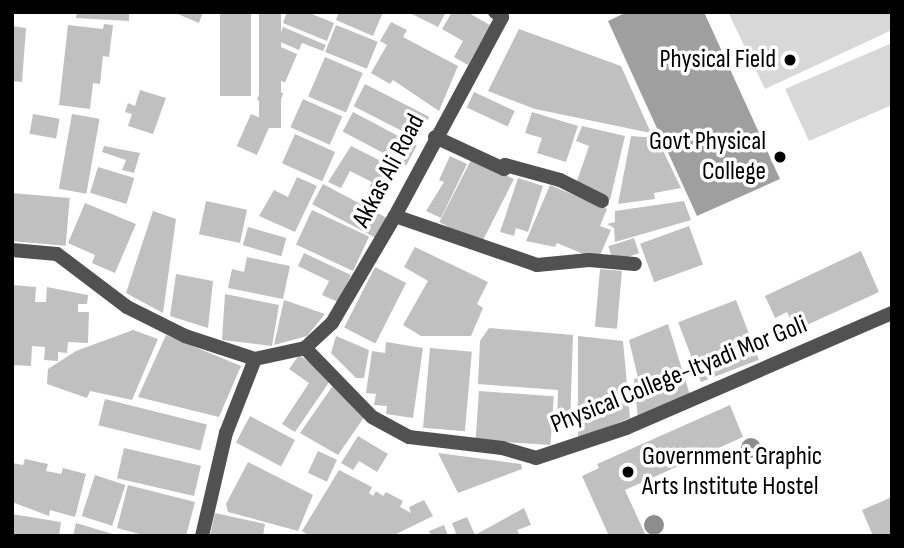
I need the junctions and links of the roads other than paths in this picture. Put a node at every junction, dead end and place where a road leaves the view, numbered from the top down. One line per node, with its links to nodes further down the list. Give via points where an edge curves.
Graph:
1 (495, 12): 2 (street, Akkas Ali Road, via 502,16)
2 (435, 137): 3 (street, via 503,169 505,165 560,180); 4 (street, Akkas Ali Road)
3 (602, 201)
4 (395, 216): 6 (street, via 537,265 589,260); 8 (street, Akkas Ali Road, via 332,323)
5 (12, 250): 9 (street, via 57,254 128,307 185,337)
6 (635, 264)
7 (892, 313): 8 (street, Physical College-Ityadi Mor Goli, via 626,428 536,458 502,448 409,437 372,416)
8 (305, 348): 9 (street)
9 (255, 359): 10 (street, via 226,433)
10 (202, 536)

